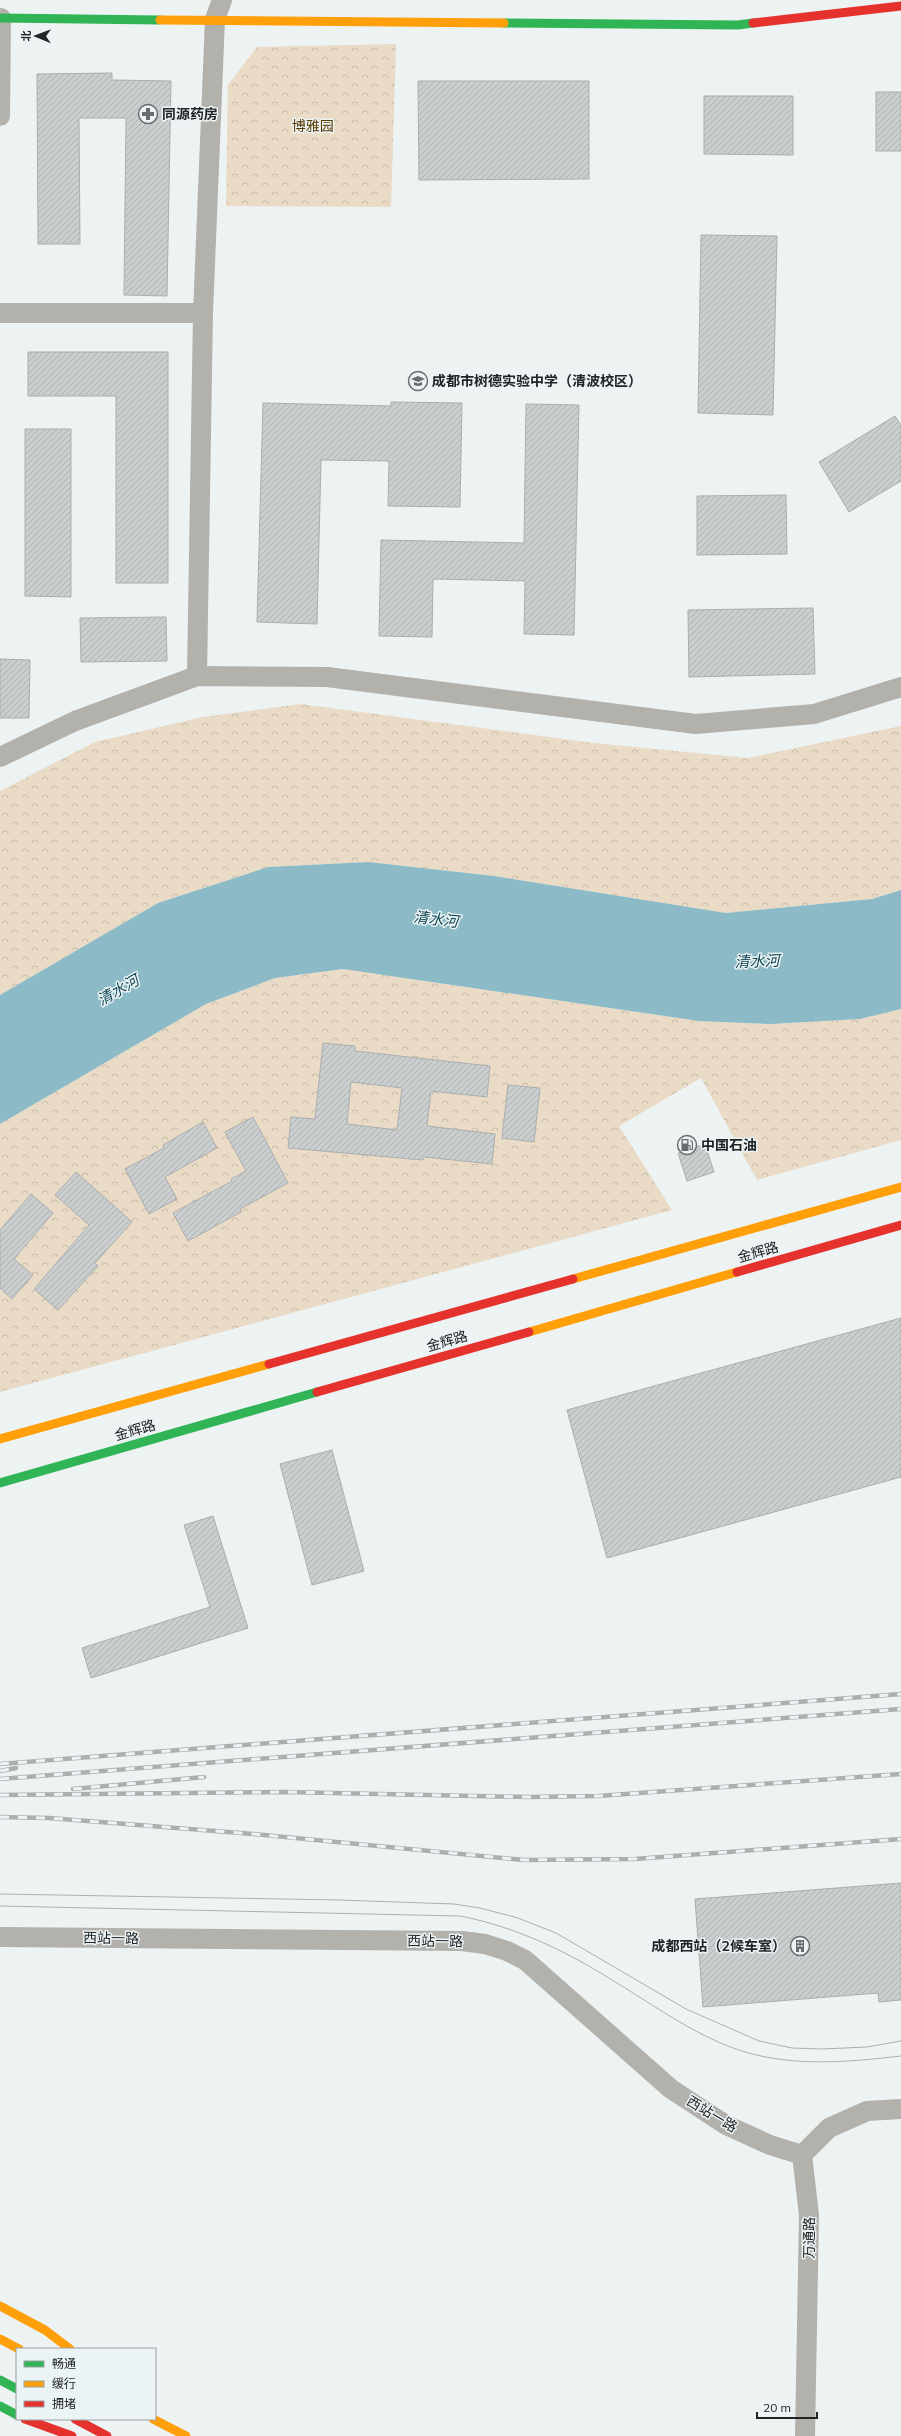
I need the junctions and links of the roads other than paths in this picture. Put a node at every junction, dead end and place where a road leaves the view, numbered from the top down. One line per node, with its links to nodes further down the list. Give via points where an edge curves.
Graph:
1 (222, 0): 4 (street)
2 (901, 6): 4 (main road, via 738,25)
3 (0, 18): 4 (main road); 5 (street)
4 (215, 19): 7 (street)
5 (0, 116)
6 (0, 313): 7 (street)
7 (203, 313): 8 (street)
8 (197, 676): 9 (street, via 327,677 696,724 814,714); 10 (street, via 75,721)
9 (901, 687)
10 (0, 757)
11 (901, 1187): 13 (main road, 金辉路)
12 (901, 1225): 14 (main road, 金辉路)
13 (0, 1439)
14 (0, 1483)
15 (0, 1937): 17 (street, 西站一路, via 462,1941 485,1944 507,1951 541,1972 672,2089 726,2125 770,2146)
16 (901, 2109): 17 (street, via 867,2111 829,2128)
17 (802, 2155): 33 (street, 万通路, via 809,2214)
18 (0, 2306): 21 (main road, via 45,2330)
19 (0, 2339): 20 (main road)
20 (16, 2348)
21 (69, 2348)
22 (0, 2380): 23 (main road)
23 (16, 2388)
24 (0, 2406): 26 (main road)
25 (156, 2413): 32 (main road)
26 (16, 2414)
27 (27, 2420): 30 (main road)
28 (77, 2420): 31 (main road)
29 (155, 2420): 32 (main road)
30 (72, 2436)
31 (108, 2436)
32 (186, 2436)
33 (805, 2436)

